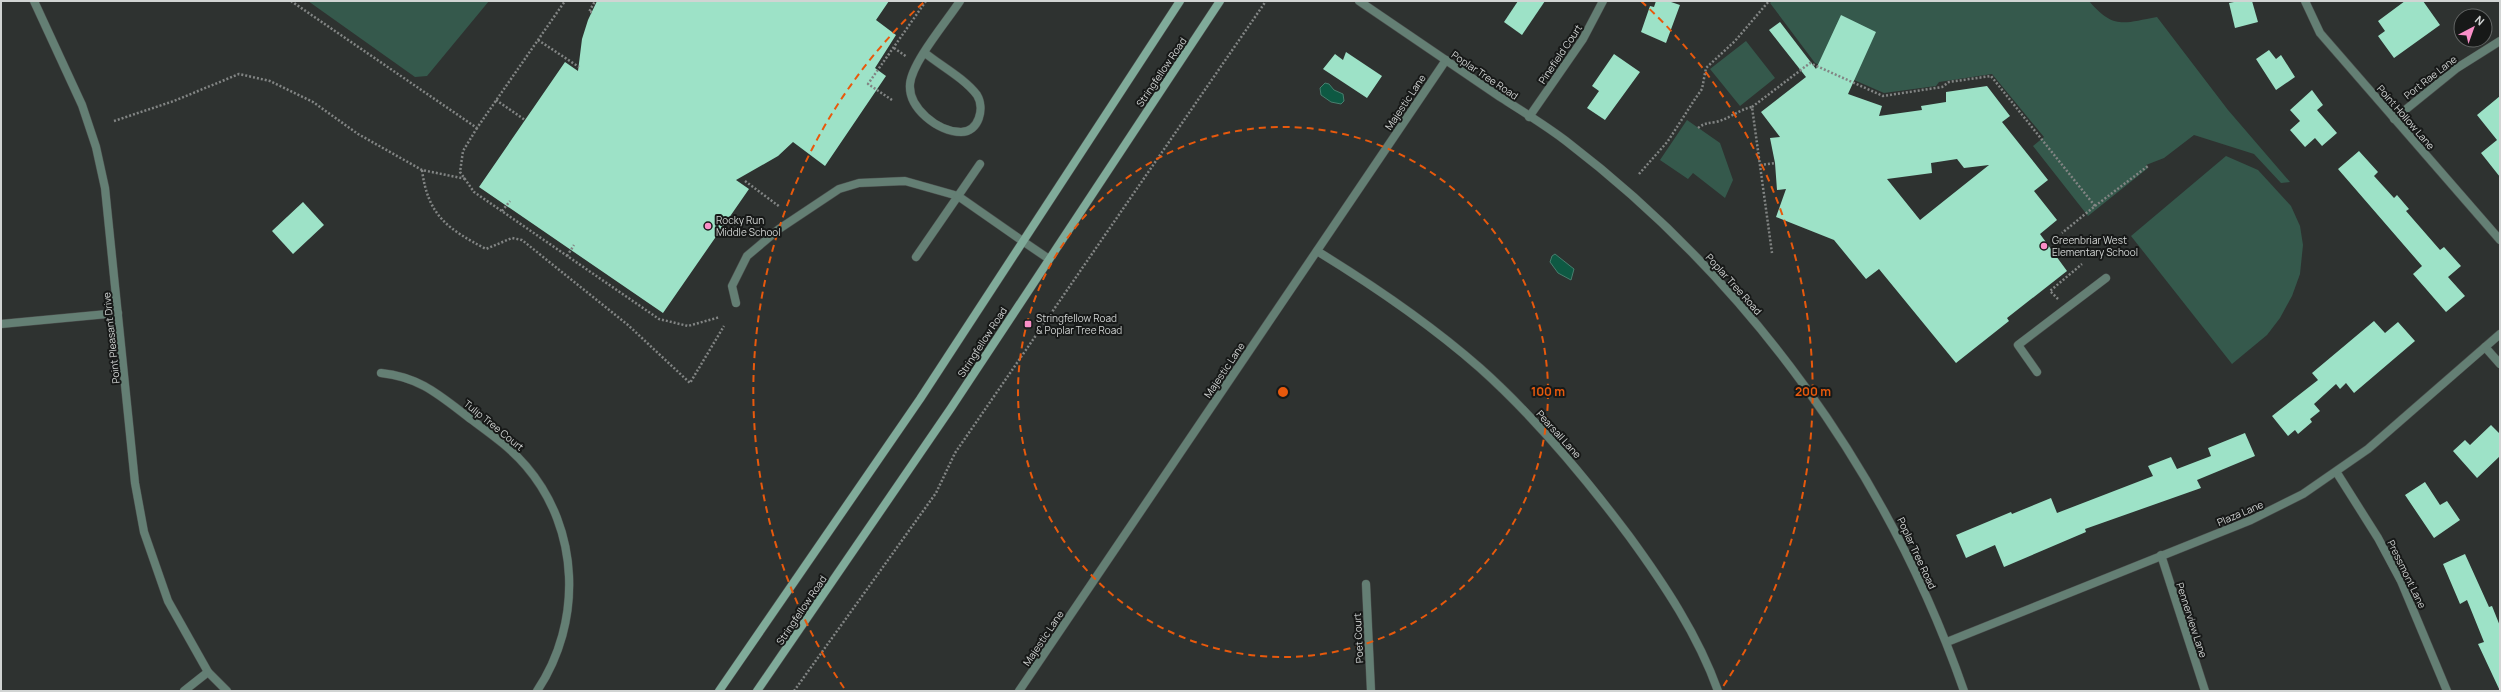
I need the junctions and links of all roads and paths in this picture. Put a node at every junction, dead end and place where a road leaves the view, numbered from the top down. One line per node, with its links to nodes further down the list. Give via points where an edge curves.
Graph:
1 (34, 1): 57 (street, Point Pleasant Drive, via 82,105 96,147 105,188)
2 (291, 1): 29 (path)
3 (565, 1): 15 (path)
4 (595, 1): 14 (path, via 589,12)
5 (926, 1): 17 (path)
6 (960, 1): 18 (street)
7 (1180, 1): 46 (main road, Stringfellow Road)
8 (1220, 1): 52 (main road, Stringfellow Road)
9 (1266, 1): 76 (path, via 955,453 936,493)
10 (1359, 1): 20 (street, Poplar Tree Road)
11 (1603, 1): 25 (street, Pinefield Court, via 1583,39)
12 (1769, 1): 36 (path, via 1735,41 1706,68 1702,89 1668,141)
13 (2305, 1): 26 (street, Point Hollow Lane, via 2320,33)
14 (592, 12)
15 (538, 40): 21 (path); 22 (path)
16 (2500, 41): 26 (street, Port Rae Lane, via 2457,68)
17 (894, 48): 19 (path); 23 (path, via 868,84)
18 (925, 53): 18 (street, via 914,70 910,85 916,106 926,116 950,130 962,132 970,129 978,121 981,113 977,95)
19 (907, 57)
20 (1446, 60): 25 (street, Poplar Tree Road); 48 (street, Majestic Lane)
21 (579, 67)
22 (496, 100): 27 (path); 29 (path)
23 (892, 100)
24 (1752, 108): 30 (path, via 1742,109 1717,122 1703,124); 33 (path); 41 (path, via 1810,63 1883,96 1991,76)
25 (1529, 117): 69 (street, Poplar Tree Road, via 1565,140 1654,215 1712,273 1776,347 1820,407 1869,482 1901,540)
26 (2394, 119): 45 (street, Point Hollow Lane)
27 (525, 120)
28 (114, 121): 35 (path, via 174,101 239,74 270,81 313,102 358,134)
29 (477, 128): 37 (path, via 463,151 460,172)
30 (1698, 128)
31 (1775, 163): 33 (path)
32 (980, 164): 39 (street)
33 (1760, 165): 49 (path)
34 (2148, 166): 41 (path)
35 (422, 170): 37 (path); 60 (path, via 424,185 436,214 463,237 486,249 512,238 522,240 628,325 690,383)
36 (1639, 174)
37 (466, 179): 43 (path, via 474,192)
38 (745, 181): 42 (path)
39 (958, 196): 46 (street); 51 (street); 56 (street, via 905,181 859,183 839,189 784,225 747,256 732,286)
40 (510, 201): 43 (path)
41 (2095, 206): 44 (path)
42 (780, 207)
43 (502, 211): 50 (path)
44 (2062, 233)
45 (2500, 240)
46 (1024, 242): 52 (street); 74 (main road, Stringfellow Road, via 920,399)
47 (574, 245): 50 (path)
48 (1318, 251): 77 (street, Majestic Lane); 79 (street, Pearsall Lane, via 1407,310 1448,342 1544,431 1609,509 1671,597 1710,668)
49 (1772, 253)
50 (567, 256): 58 (path, via 659,319 688,326)
51 (916, 257)
52 (1049, 259): 75 (main road, Stringfellow Road)
53 (2082, 264): 55 (path, via 2050,291)
54 (2106, 278): 64 (street, via 2018,345)
55 (2061, 302)
56 (736, 303)
57 (118, 313): 59 (street); 70 (street, Point Pleasant Drive, via 135,483 144,532 168,601)
58 (720, 317)
59 (1, 324)
60 (724, 326)
61 (2500, 334): 62 (street, Plaza Lane)
62 (2485, 347): 63 (street); 66 (street, Plaza Lane)
63 (2500, 364)
64 (2037, 372)
65 (381, 373): 73 (street, Tulip Tree Court, via 401,375 425,384 499,440 526,465 551,504 566,545 570,592 560,644 551,668)
66 (2337, 473): 67 (street, Plaza Lane, via 2303,494 2251,520); 82 (street, Pressmont Lane, via 2378,538 2401,581)
67 (2161, 555): 69 (street, Plaza Lane); 81 (street, Pennerview Lane)
68 (1366, 584): 78 (street, Poet Court)
69 (1947, 642): 80 (street, Poplar Tree Road)
70 (208, 672): 71 (street); 72 (street, Point Pleasant Drive)
71 (184, 691)
72 (227, 691)
73 (537, 691)
74 (719, 691)
75 (757, 691)
76 (794, 691)
77 (1019, 691)
78 (1371, 691)
79 (1718, 691)
80 (1964, 691)
81 (2205, 691)
82 (2447, 691)

